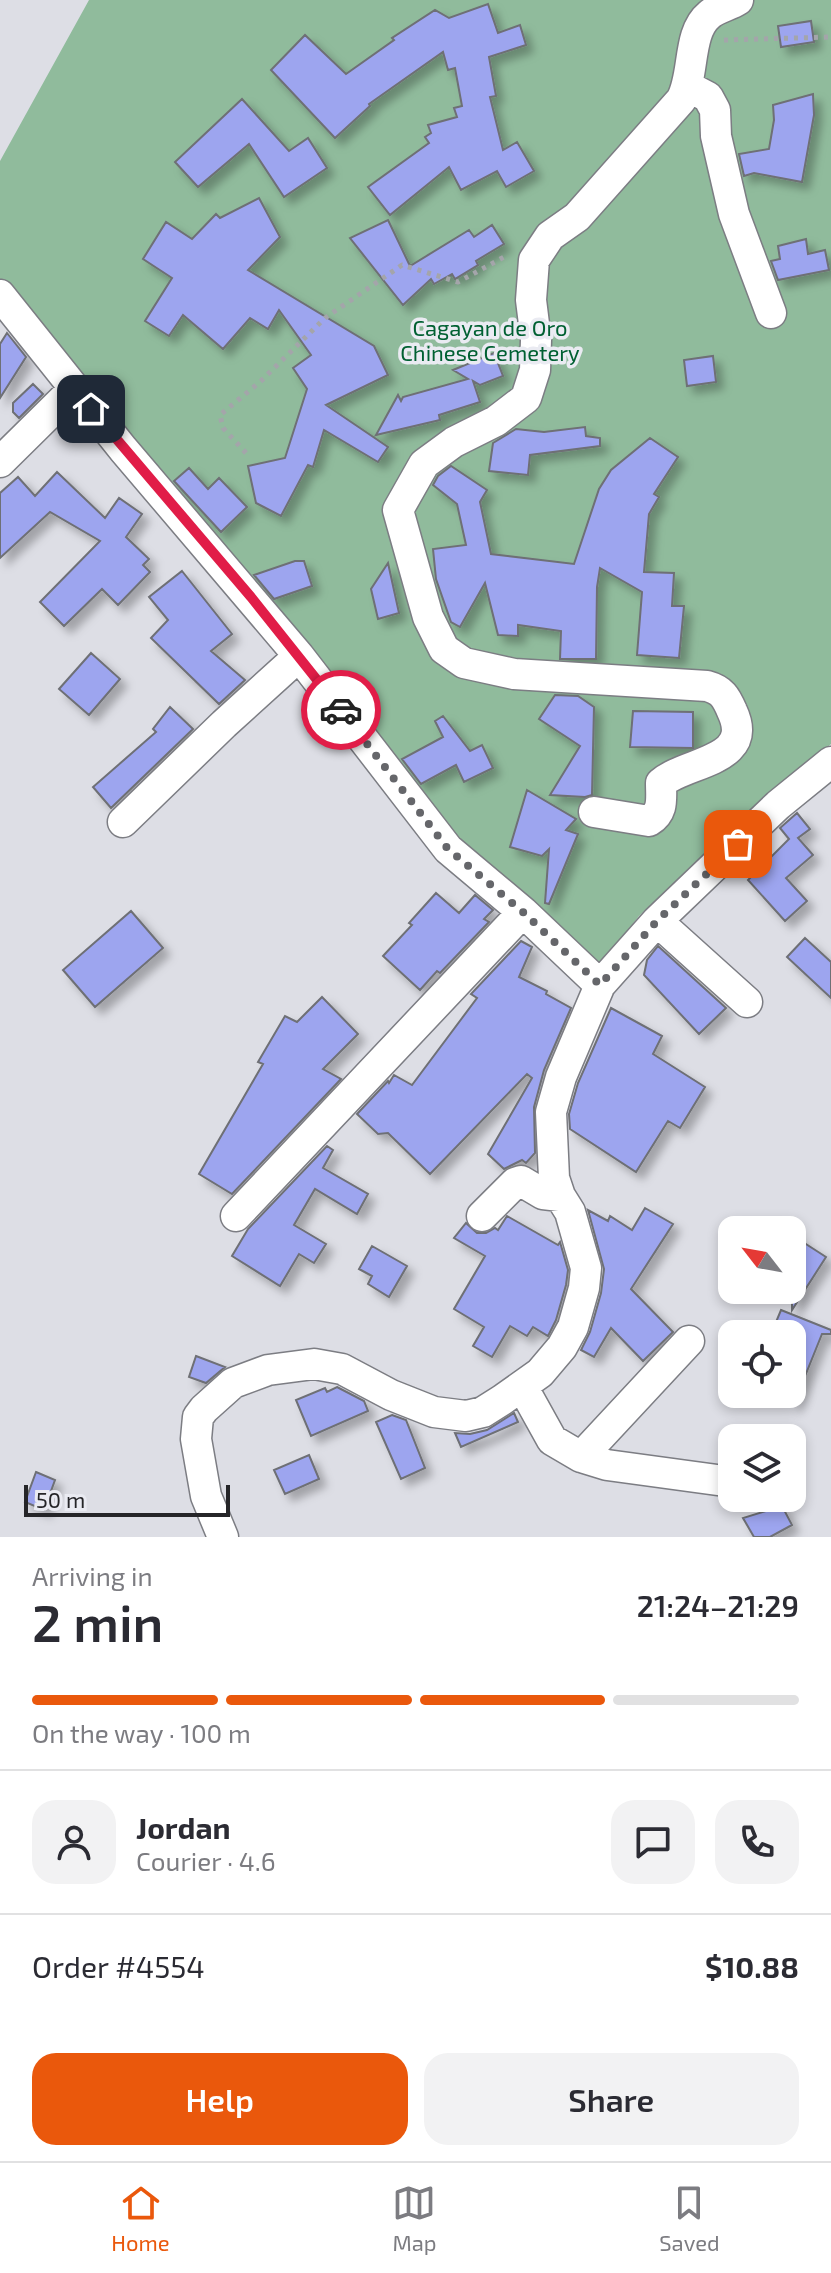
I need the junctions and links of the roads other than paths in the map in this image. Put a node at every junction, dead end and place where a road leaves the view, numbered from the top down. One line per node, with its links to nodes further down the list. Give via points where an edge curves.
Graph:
1 (738, 0): 2 (street, via 707,16 694,42)
2 (689, 87): 4 (street, via 708,97 715,110 734,214); 9 (street, via 577,217 550,236 534,260 535,370 526,398 424,464 398,510 428,617 444,649 464,663 514,674 707,686 719,689 727,699 738,736 731,747 702,765 661,783 662,805 655,818)
3 (0, 295): 5 (street)
4 (771, 313)
5 (74, 389): 6 (street); 7 (street)
6 (0, 462)
7 (299, 656): 10 (street); 11 (street, via 448,849)
8 (831, 762): 12 (street, via 778,805)
9 (594, 812)
10 (123, 822)
11 (523, 912): 13 (street); 16 (street)
12 (657, 921): 13 (street); 14 (street)
13 (600, 985): 15 (street, via 551,1112 551,1154)
14 (747, 1002)
15 (560, 1196): 17 (street, via 543,1194 521,1181); 19 (street, via 586,1268 584,1288 562,1347)
16 (236, 1216)
17 (482, 1216)
18 (689, 1341): 20 (street)
19 (522, 1386): 20 (street, via 552,1440); 22 (street, via 483,1412 466,1416 434,1412 342,1369 314,1364 268,1370 233,1383 198,1417 196,1439 206,1496)
20 (581, 1457): 21 (street, via 638,1471)
21 (718, 1480)
22 (223, 1537)

